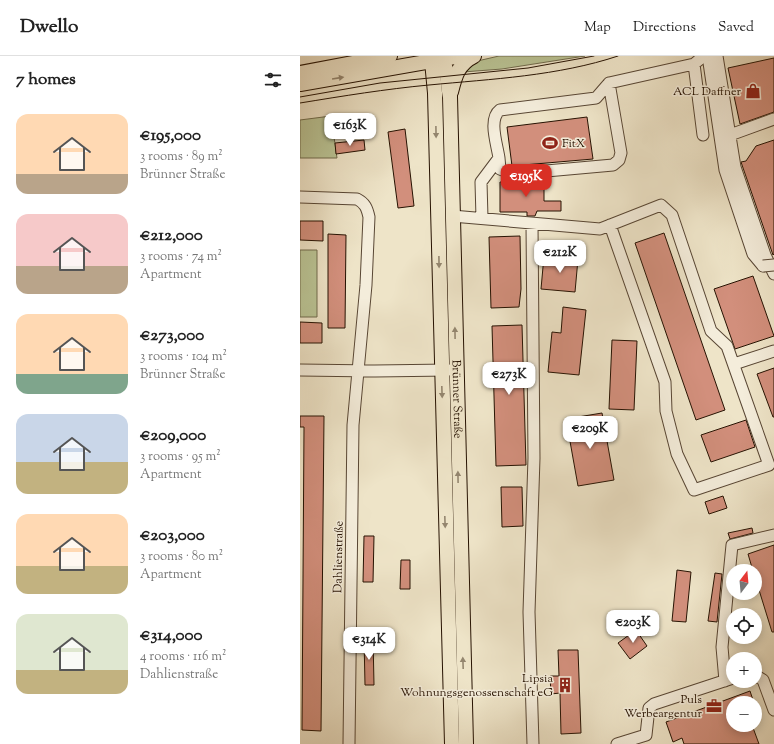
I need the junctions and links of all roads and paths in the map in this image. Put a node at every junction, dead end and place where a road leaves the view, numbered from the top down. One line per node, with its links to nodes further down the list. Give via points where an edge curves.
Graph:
1 (390, 56): 9 (main road)
2 (460, 56): 6 (main road)
3 (474, 56): 13 (main road, via 460,66)
4 (708, 56): 23 (street, via 725,170 754,254)
5 (717, 56): 16 (street)
6 (437, 58): 8 (main road); 12 (main road, Brünner Straße); 13 (main road, Brünner Straße)
7 (698, 60): 10 (street); 15 (street)
8 (408, 66): 11 (main road, one-way to 8); 12 (main road, via 419,70)
9 (300, 73)
10 (609, 83): 17 (street, via 596,98 500,110 494,120); 17 (street, via 621,153 619,160 613,165 513,174 500,169)
11 (300, 84)
12 (435, 93): 29 (main road, Brünner Straße, one-way to 29)
13 (450, 97): 19 (main road, Brünner Straße)
14 (774, 119): 16 (street)
15 (703, 135)
16 (730, 135): 24 (street, via 735,167)
17 (499, 158): 20 (street, via 481,182)
18 (300, 197): 30 (street, Dahlienstraße, via 357,199 364,202 368,209 366,285)
19 (452, 216): 20 (street); 27 (main road, Brünner Straße, one-way to 19)
20 (482, 218): 21 (street)
21 (532, 224): 22 (street, via 600,229); 40 (street, via 534,458 529,612)
22 (610, 225): 26 (street, via 661,205 672,215 711,331 727,346); 26 (street, via 665,382 666,411 678,454 694,490 769,465)
23 (768, 265)
24 (774, 274)
25 (774, 351): 26 (street)
26 (734, 364)
27 (456, 369): 29 (street); 39 (main road, Brünner Straße, one-way to 27)
28 (300, 370): 30 (street)
29 (441, 370): 30 (street); 38 (main road, Brünner Straße, one-way to 38)
30 (357, 371): 37 (street, Dahlienstraße, via 353,425)
31 (774, 535): 32 (street, via 732,545 722,647)
32 (726, 665)
33 (762, 679): 35 (street)
34 (726, 680): 36 (street, via 654,704 649,708)
35 (774, 710)
36 (647, 739): 41 (street)
37 (349, 744)
38 (452, 744)
39 (466, 744)
40 (533, 744)
41 (617, 744)

